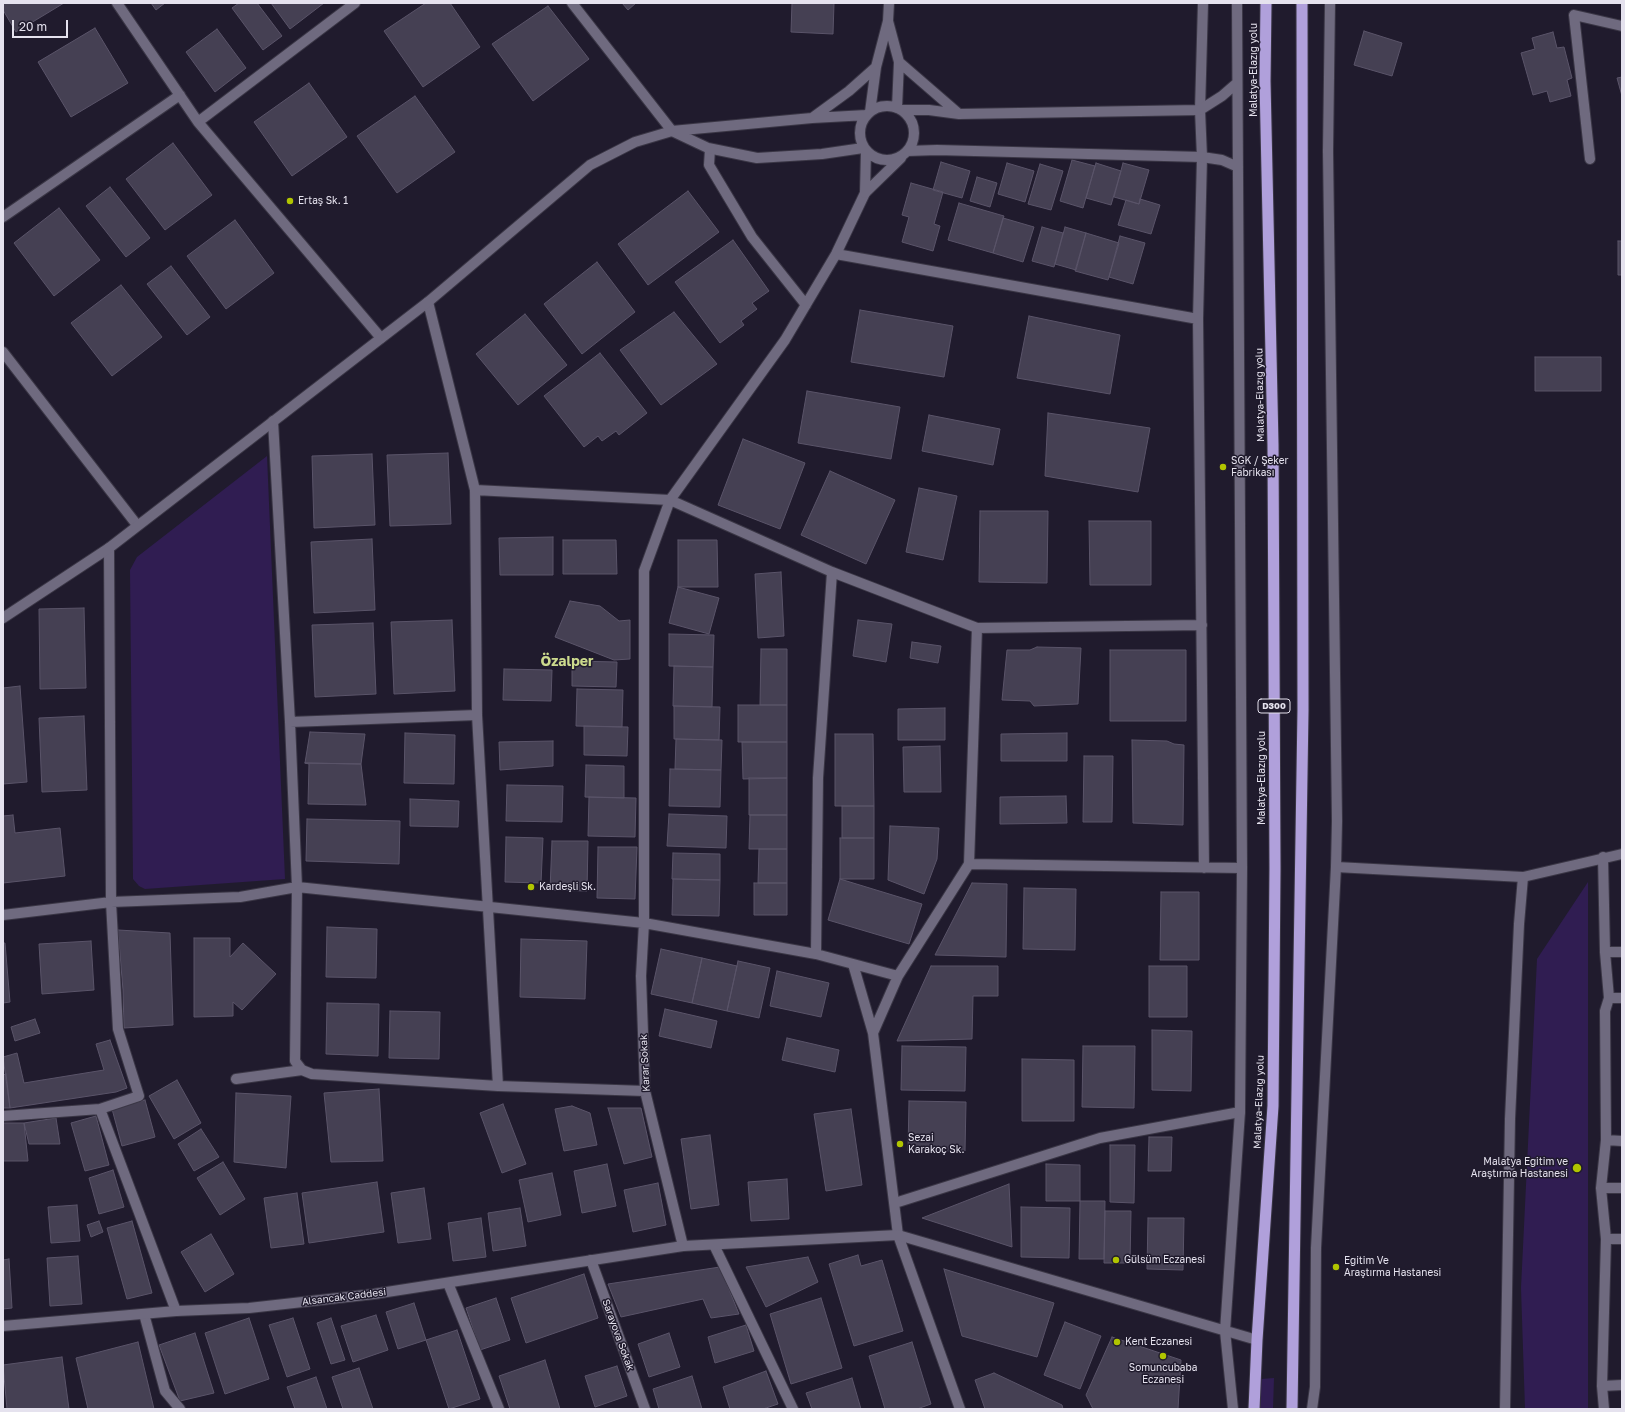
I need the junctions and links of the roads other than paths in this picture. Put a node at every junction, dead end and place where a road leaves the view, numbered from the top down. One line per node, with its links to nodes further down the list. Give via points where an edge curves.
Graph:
1 (117, 3): 15 (street)
2 (355, 3): 21 (street)
3 (572, 3): 22 (street)
4 (889, 3): 10 (street)
5 (1203, 3): 17 (street)
6 (1237, 3): 14 (street)
7 (1266, 3): 91 (highway, Malatya-Elazığ yolu / D300, via 1265,89 1273,445 1273,1106)
8 (1302, 3): 101 (highway, D300, via 1303,710)
9 (1330, 3): 51 (street, via 1328,151)
10 (888, 21): 12 (street); 13 (street)
11 (1622, 26): 27 (street, via 1574,15)
12 (899, 62): 16 (street); 19 (street)
13 (876, 67): 18 (street); 20 (street)
14 (1237, 83): 17 (street); 28 (street)
15 (180, 94): 21 (street); 30 (street)
16 (899, 109): 18 (street, via 881,106); 19 (street); 25 (street, via 912,122 914,132 913,141)
17 (1200, 110): 19 (street); 26 (street)
18 (868, 113): 20 (street); 24 (street, via 859,132)
19 (959, 114)
20 (812, 118): 22 (street)
21 (198, 122): 35 (street)
22 (672, 130): 23 (street); 32 (street, via 635,142 590,165)
23 (710, 149): 24 (street, via 757,158); 33 (street, via 709,164 752,237)
24 (864, 149): 25 (street, via 877,159 886,161); 29 (street)
25 (905, 154): 26 (street, via 937,150); 29 (street)
26 (1202, 157): 28 (street, via 1222,160); 34 (street)
27 (1590, 159)
28 (1238, 167): 53 (street)
29 (865, 193): 31 (street, Karar Sokak)
30 (3, 217)
31 (836, 254): 33 (street, Karar Sokak); 34 (street)
32 (428, 302): 35 (street); 38 (street)
33 (806, 306): 39 (street, Karar Sokak, via 785,340)
34 (1198, 319): 44 (street)
35 (381, 338): 37 (street)
36 (3, 352): 40 (street)
37 (273, 421): 40 (street); 47 (street)
38 (475, 490): 39 (street); 46 (street)
39 (670, 500): 42 (street); 59 (street, Karar Sokak, via 644,571)
40 (137, 525): 41 (street)
41 (109, 548): 43 (street); 56 (street)
42 (832, 572): 45 (street); 62 (street, via 818,778)
43 (3, 618)
44 (1202, 625): 45 (street); 52 (street)
45 (977, 628): 50 (street)
46 (476, 716): 47 (street); 57 (street)
47 (290, 722): 55 (street)
48 (1622, 854): 49 (street)
49 (1603, 857): 54 (street); 60 (street)
50 (969, 864): 52 (street); 64 (street)
51 (1336, 867): 54 (street); 102 (street, via 1316,1248 1315,1387)
52 (1204, 868): 53 (street)
53 (1242, 868): 73 (street)
54 (1523, 877): 103 (street, via 1510,1119)
55 (298, 887): 56 (street, via 240,897); 57 (street); 68 (street, via 295,1062)
56 (111, 902): 58 (street); 72 (street, via 118,1029 139,1096)
57 (488, 907): 59 (street); 70 (street)
58 (3, 915)
59 (644, 923): 62 (street); 71 (street, Karar Sokak, via 641,976)
60 (1604, 952): 61 (street); 65 (street)
61 (1622, 952)
62 (816, 954): 63 (street)
63 (853, 964): 64 (street); 67 (street)
64 (898, 976): 67 (street)
65 (1609, 998): 66 (street); 75 (street, via 1605,1011)
66 (1622, 998)
67 (873, 1033): 79 (street)
68 (302, 1070): 69 (street); 70 (street, via 312,1074)
69 (236, 1079)
70 (498, 1086): 71 (street)
71 (645, 1091): 84 (street, Karar Sokak)
72 (100, 1109): 74 (street); 87 (street)
73 (1240, 1112): 79 (street, via 1100,1138); 90 (street)
74 (3, 1116)
75 (1606, 1140): 76 (street); 77 (street)
76 (1622, 1141)
77 (1601, 1188): 78 (street); 81 (street)
78 (1622, 1188)
79 (894, 1203): 80 (street)
80 (898, 1236): 83 (street, Alsancak Caddesi); 90 (street, Alsancak Caddesi); 98 (street)
81 (1606, 1239): 82 (street); 93 (street)
82 (1622, 1239)
83 (714, 1244): 84 (street, Alsancak Caddesi); 97 (street)
84 (683, 1246): 85 (street, Alsancak Caddesi)
85 (591, 1260): 86 (street, Alsancak Caddesi); 96 (street, Sarayova Sokak)
86 (448, 1283): 87 (street, Alsancak Caddesi, via 249,1308); 95 (street)
87 (176, 1311): 88 (street, Alsancak Caddesi)
88 (144, 1314): 89 (street, Alsancak Caddesi); 94 (street, via 165,1391)
89 (3, 1326)
90 (1225, 1331): 91 (street, Alsancak Caddesi); 99 (street)
91 (1257, 1340): 100 (highway, Malatya-Elazığ yolu / D300)
92 (1622, 1385): 93 (street)
93 (1602, 1386): 104 (street)
94 (180, 1409)
95 (499, 1409)
96 (645, 1409)
97 (793, 1409)
98 (960, 1409)
99 (1233, 1409)
100 (1254, 1409)
101 (1292, 1409)
102 (1312, 1409)
103 (1505, 1409)
104 (1604, 1409)

